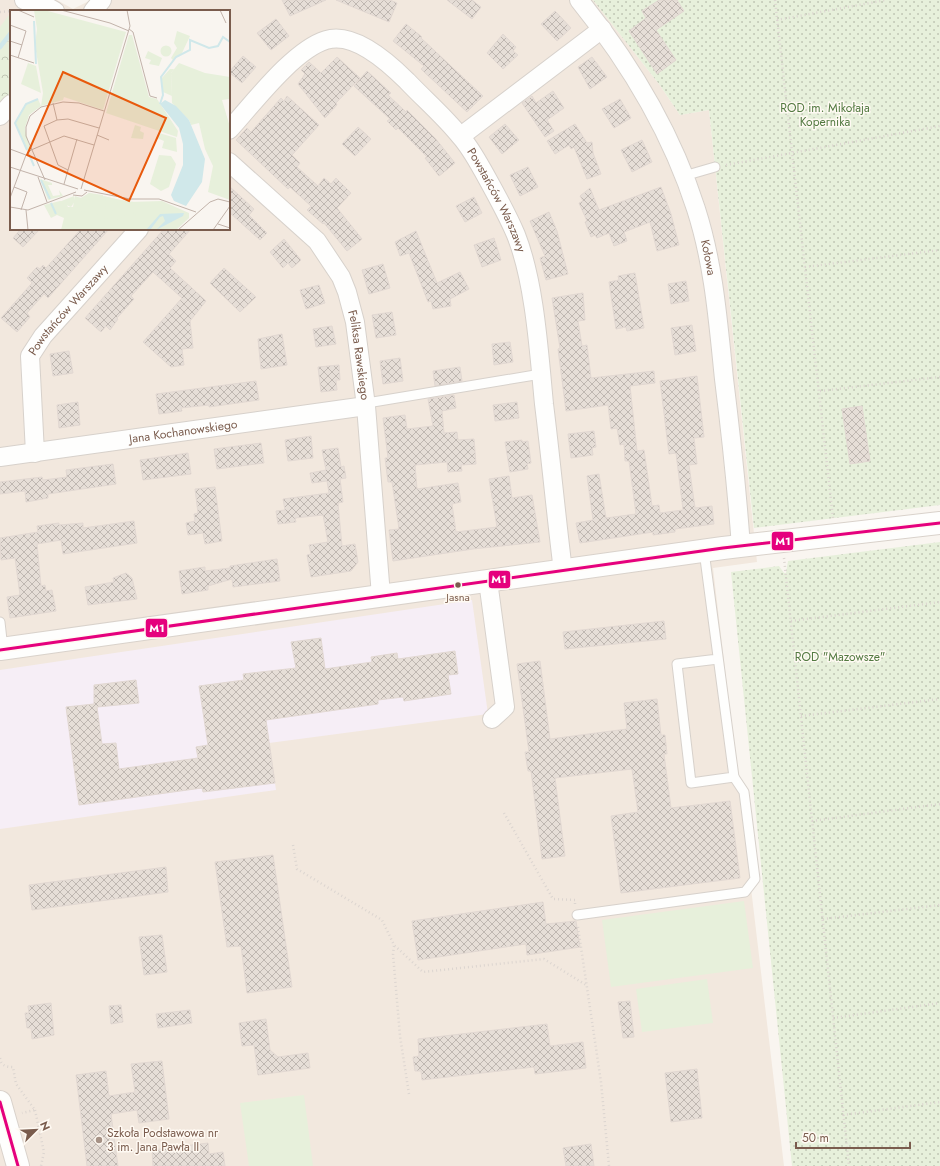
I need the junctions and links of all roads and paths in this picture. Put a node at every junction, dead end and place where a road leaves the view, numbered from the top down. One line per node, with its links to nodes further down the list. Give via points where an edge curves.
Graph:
1 (24, 0): 6 (street)
2 (102, 0): 7 (street)
3 (579, 0): 9 (street, Kołowa)
4 (775, 0): 8 (path)
5 (886, 0): 8 (path)
6 (53, 10)
7 (94, 10)
8 (777, 20): 15 (path)
9 (602, 29): 14 (street); 18 (street, Kołowa, via 631,70 657,116)
10 (10, 105): 11 (street)
11 (0, 116)
12 (940, 126): 15 (path)
13 (230, 129): 14 (street, Powstańców Warszawy, via 286,67 316,44 334,38 370,49 396,71)
14 (461, 136): 22 (street, Powstańców Warszawy, via 492,186 516,237 530,289)
15 (792, 152): 17 (path); 21 (path)
16 (230, 163): 25 (street, Feliksa Rawskiego, via 317,241 341,277 355,322)
17 (715, 167): 18 (lane)
18 (684, 176): 30 (street, Kołowa, via 696,209 714,282)
19 (138, 230): 26 (street, Powstańców Warszawy, via 42,336 30,356)
20 (940, 250): 21 (path)
21 (805, 267): 24 (path)
22 (541, 374): 25 (lane, via 373,402); 32 (street, Powstańców Warszawy)
23 (940, 377): 24 (path)
24 (820, 391): 28 (path)
25 (366, 406): 26 (street, Jana Kochanowskiego); 35 (street, Feliksa Rawskiego)
26 (36, 453): 27 (street, Jana Kochanowskiego)
27 (0, 457)
28 (834, 518)
29 (940, 523): 30 (street)
30 (741, 547): 31 (street)
31 (704, 550): 32 (street); 40 (lane)
32 (563, 571): 34 (street)
33 (785, 573): 37 (path)
34 (488, 581): 35 (street); 43 (street, via 505,707)
35 (382, 596): 39 (street)
36 (940, 602): 37 (path)
37 (791, 621): 42 (path)
38 (0, 622): 39 (lane)
39 (1, 650)
40 (718, 659): 44 (lane); 44 (lane, via 677,664 691,782)
41 (940, 700): 42 (path)
42 (801, 716): 47 (path)
43 (492, 719)
44 (734, 777): 50 (lane, via 744,792 755,879 746,892)
45 (940, 804): 47 (path)
46 (504, 813): 50 (path, via 552,899 575,900)
47 (812, 821): 51 (path)
48 (293, 845): 52 (path, via 297,869 382,920)
49 (940, 905): 51 (path)
50 (577, 915): 53 (path)
51 (823, 919): 55 (path)
52 (394, 945): 53 (path, via 423,972 544,959); 56 (path, via 400,1036)
53 (586, 986): 63 (path, via 601,1082)
54 (940, 1003): 55 (path)
55 (833, 1018): 60 (path)
56 (409, 1094)
57 (0, 1102): 61 (street)
58 (940, 1102): 60 (path)
59 (35, 1110): 62 (path, via 44,1152)
60 (843, 1116): 64 (path)
61 (18, 1166)
62 (41, 1166)
63 (609, 1166)
64 (849, 1166)

